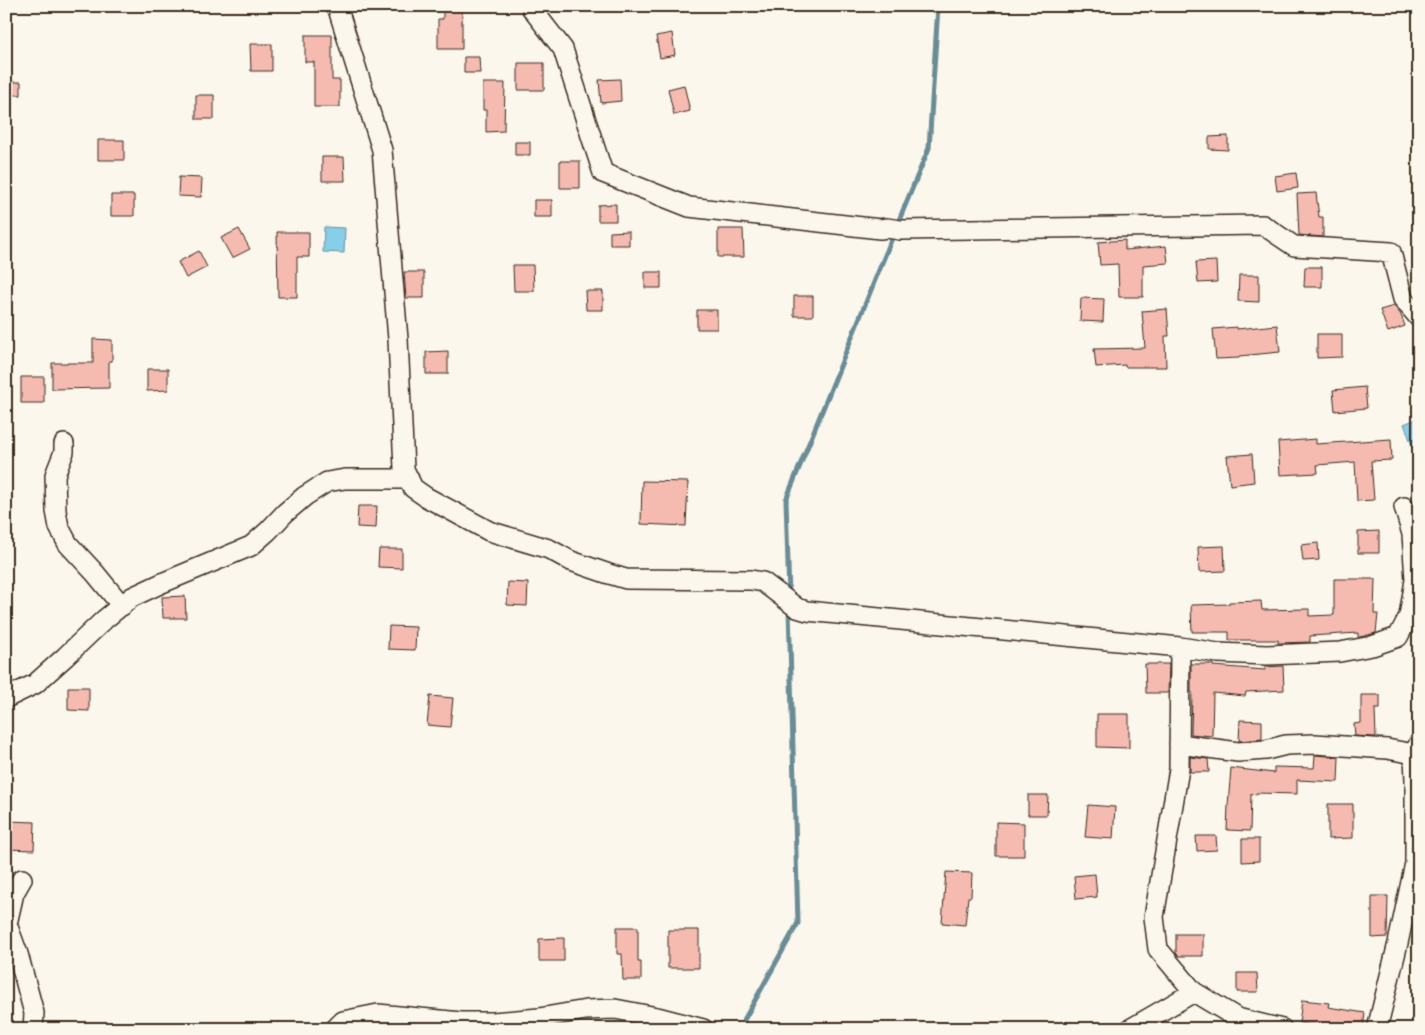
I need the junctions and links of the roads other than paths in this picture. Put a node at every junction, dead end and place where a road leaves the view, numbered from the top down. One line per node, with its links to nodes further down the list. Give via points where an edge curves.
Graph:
1 (337, 6): 5 (street, via 382,150 398,339 404,470)
2 (532, 6): 3 (street, via 563,49 603,173 689,207 880,229 1263,225 1294,246 1391,252 1403,299)
3 (1419, 318)
4 (64, 444): 8 (street, via 55,475 59,526 68,544)
5 (409, 479): 8 (street, via 327,482 298,502 251,546 162,583 132,597); 9 (street, via 413,488 426,497 488,531 549,549 571,561 626,579 751,580 763,582 797,608 806,611)
6 (1404, 507): 7 (street)
7 (1416, 564): 9 (street, via 1409,616 1398,637 1340,652 1267,655)
8 (122, 606): 10 (street, via 34,684)
9 (1180, 647): 11 (street)
10 (6, 698)
11 (1179, 744): 12 (street, via 1238,752 1315,744); 14 (street, via 1179,769 1154,918 1158,949)
12 (1416, 748): 20 (street, via 1415,864)
13 (22, 879): 15 (street, via 14,893 7,924 34,1013)
14 (1194, 992): 18 (street); 19 (street, via 1237,1018)
15 (33, 1029)
16 (335, 1029): 17 (street, via 343,1021 378,1014 493,1022 615,1009)
17 (703, 1029)
18 (1130, 1029)
19 (1282, 1029)
20 (1377, 1029)

